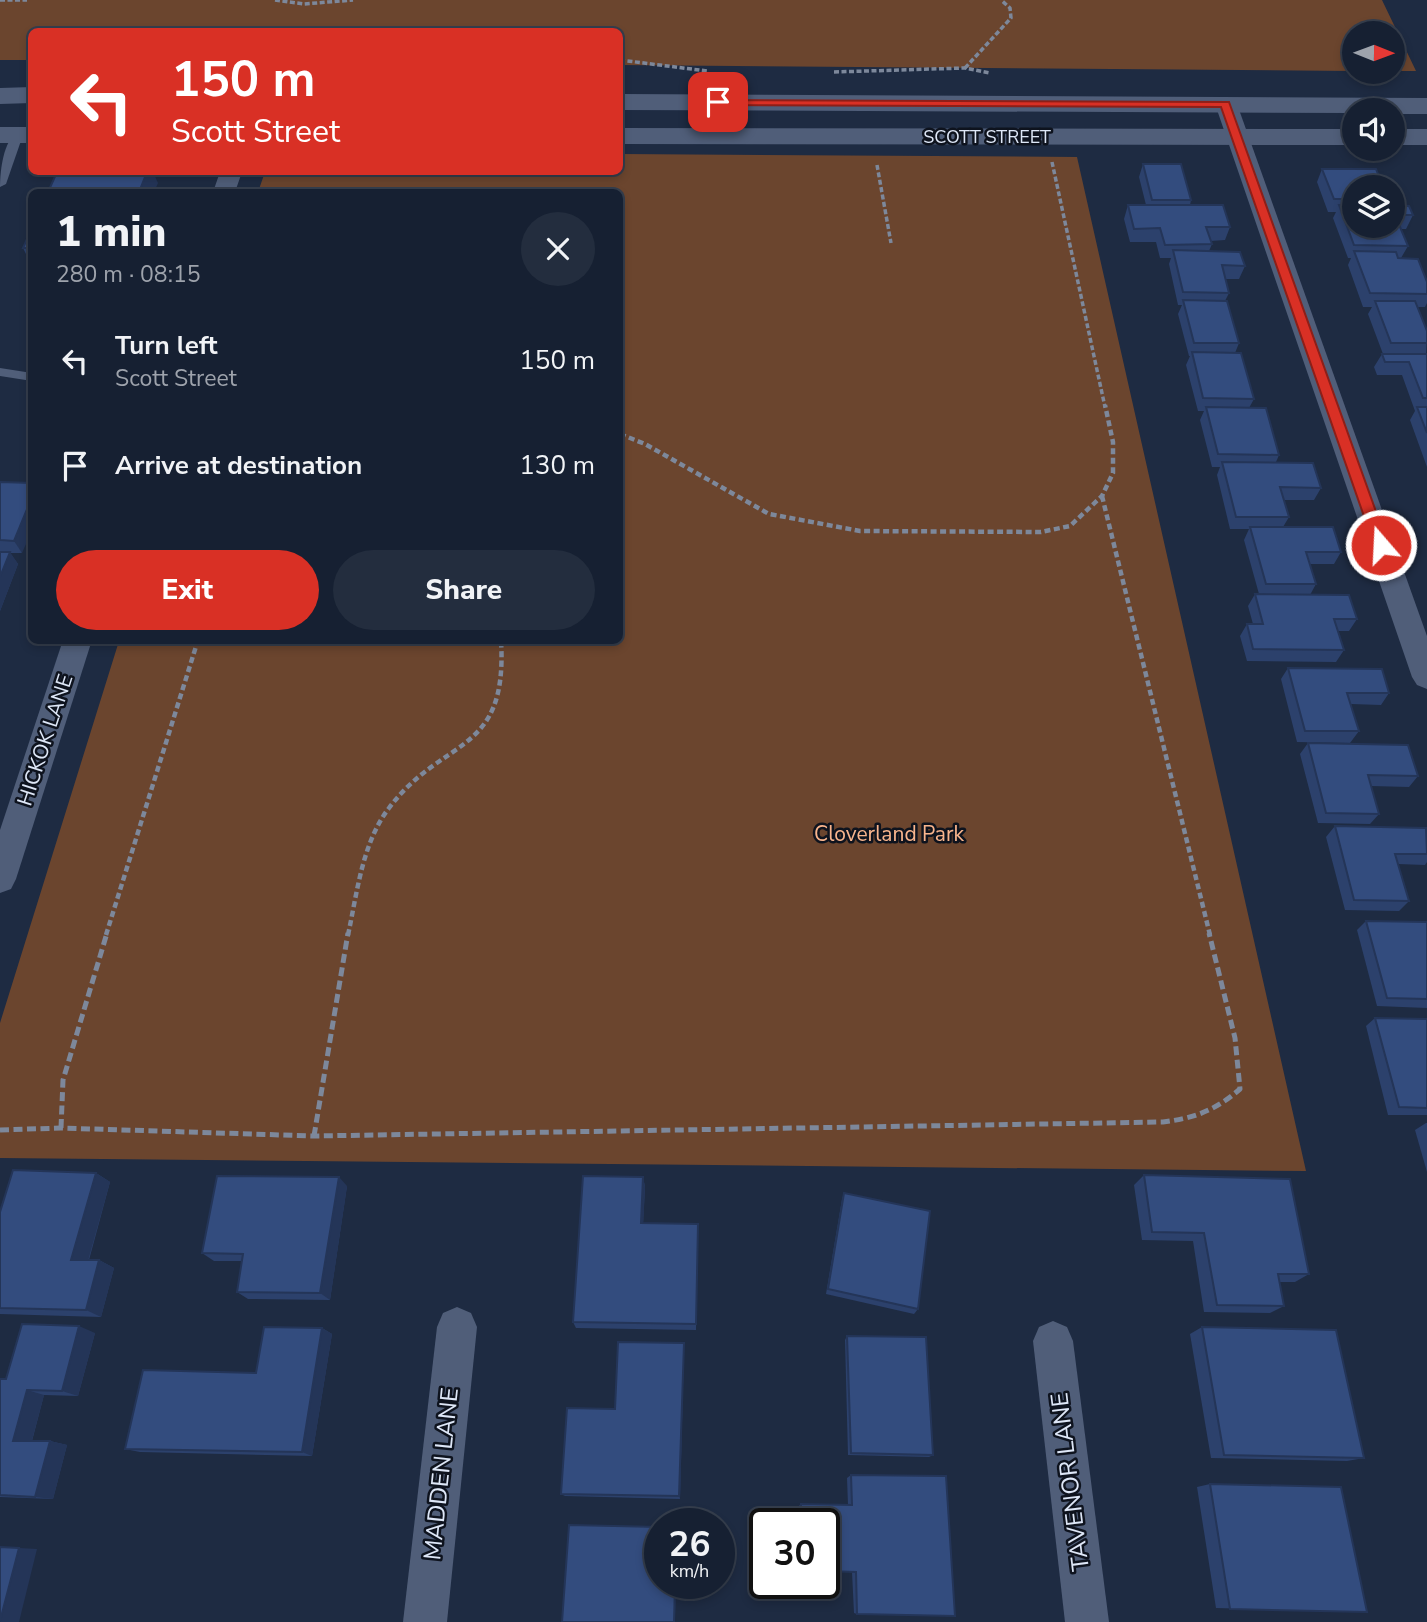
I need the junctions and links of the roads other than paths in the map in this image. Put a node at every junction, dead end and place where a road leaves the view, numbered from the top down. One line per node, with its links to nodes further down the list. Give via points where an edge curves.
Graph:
1 (28, 95): 2 (main road)
2 (0, 96)
3 (623, 102): 4 (main road, SCOTT STREET)
4 (743, 102): 5 (main road, SCOTT STREET); 9 (main road)
5 (1226, 104): 6 (main road, SCOTT STREET); 10 (street)
6 (1427, 106)
7 (17, 135): 14 (lane)
8 (623, 136): 9 (main road, SCOTT STREET)
9 (744, 136): 10 (main road, SCOTT STREET)
10 (1237, 137): 11 (main road, SCOTT STREET); 18 (street)
11 (1342, 137)
12 (1405, 137): 13 (main road)
13 (1427, 137)
14 (0, 184)
15 (0, 372): 16 (lane)
16 (28, 376)
17 (77, 644): 19 (street, HICKOK LANE)
18 (1427, 677)
19 (0, 879)
20 (457, 1327): 22 (street, MADDEN LANE)
21 (1053, 1341): 23 (street, TAVENOR LANE)
22 (425, 1622)
23 (1087, 1622)

